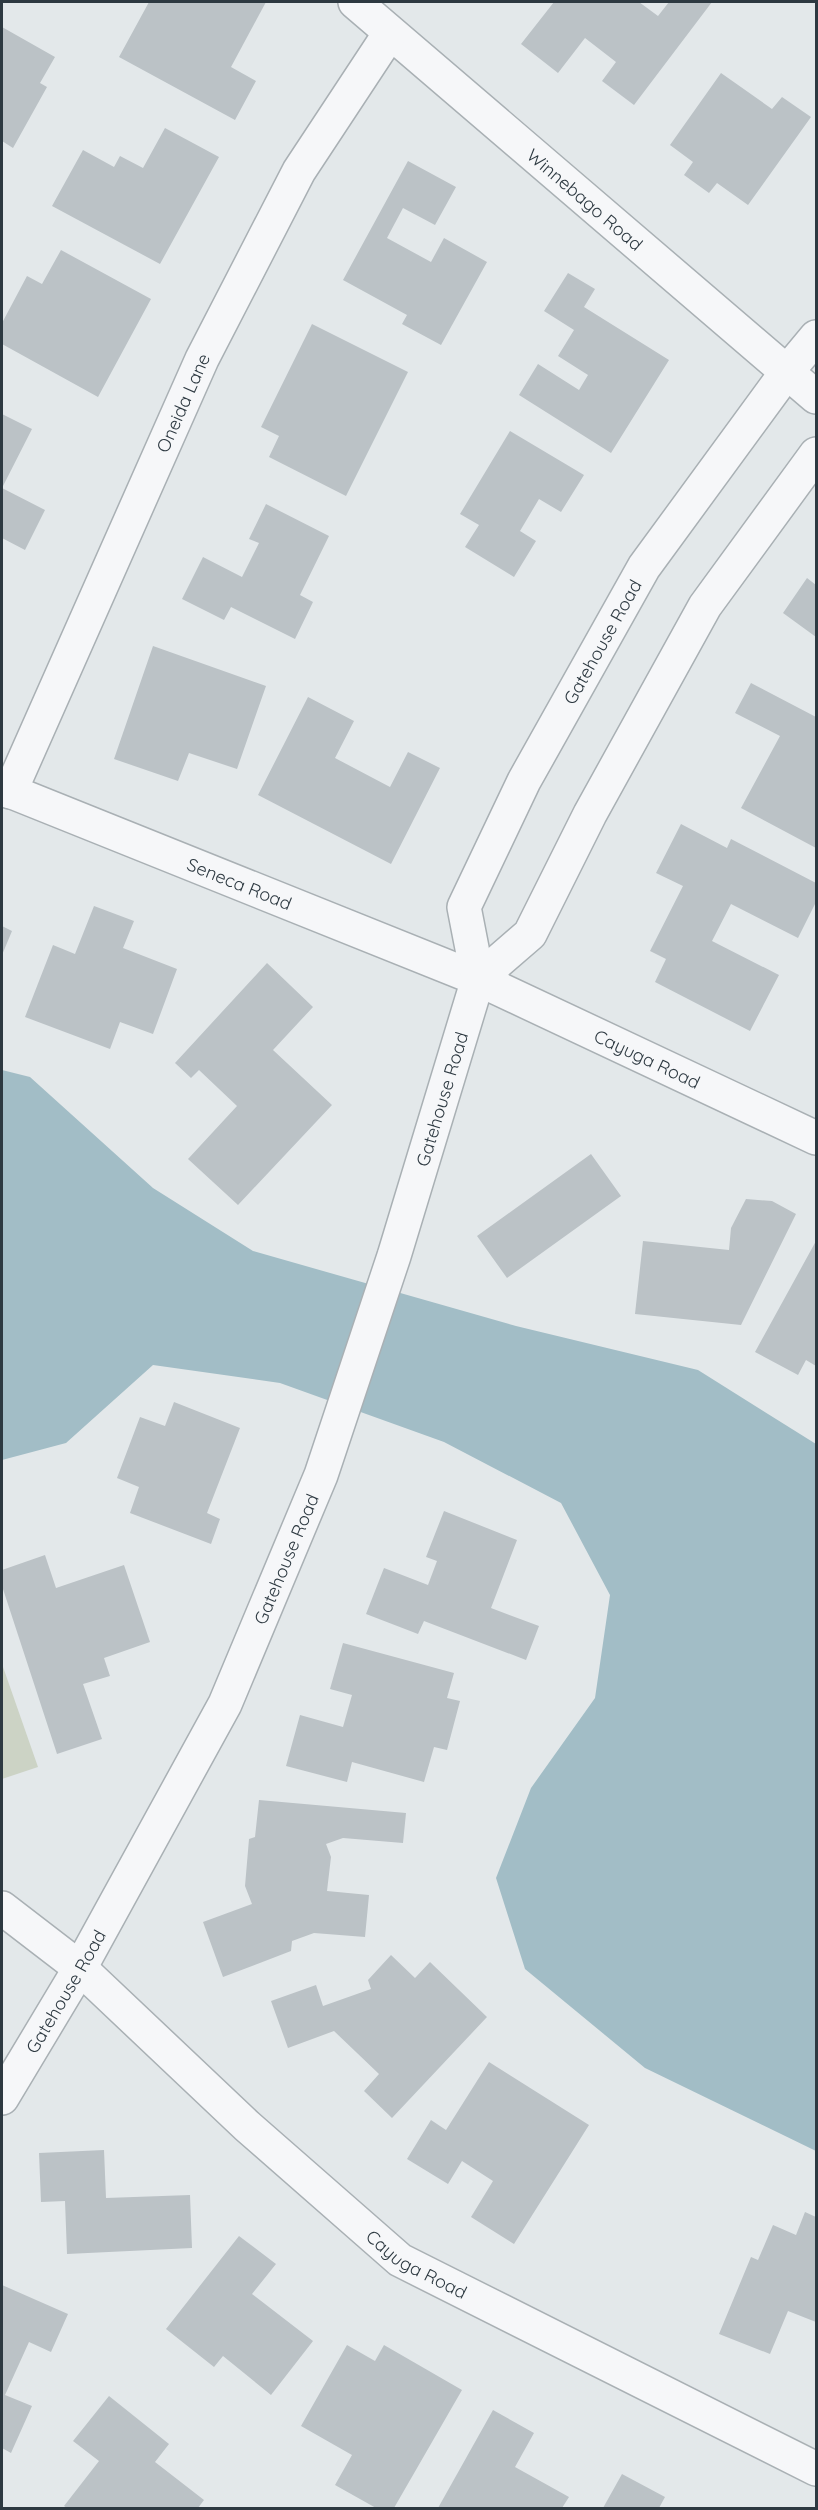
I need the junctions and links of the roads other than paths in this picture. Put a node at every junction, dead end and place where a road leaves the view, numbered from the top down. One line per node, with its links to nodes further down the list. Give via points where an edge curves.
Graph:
1 (355, 2): 2 (street, Winnebago Road)
2 (390, 33): 4 (street, Winnebago Road); 7 (street, Oneida Lane, via 299,171 202,359)
3 (816, 337): 4 (street, Gatehouse Road)
4 (786, 373): 5 (street, Winnebago Road); 8 (street, Gatehouse Road, via 644,567 524,782 464,907)
5 (816, 397)
6 (816, 454): 8 (street, via 705,606 590,814 530,934)
7 (6, 790): 8 (street, Seneca Road)
8 (478, 979): 9 (street, Cayuga Road); 11 (street, Gatehouse Road, via 394,1256 321,1475 225,1704)
9 (816, 1138)
10 (2, 1908): 11 (street)
11 (80, 1968): 12 (street, Gatehouse Road); 13 (street, Cayuga Road, via 247,2126 400,2260)
12 (2, 2098)
13 (816, 2469)

